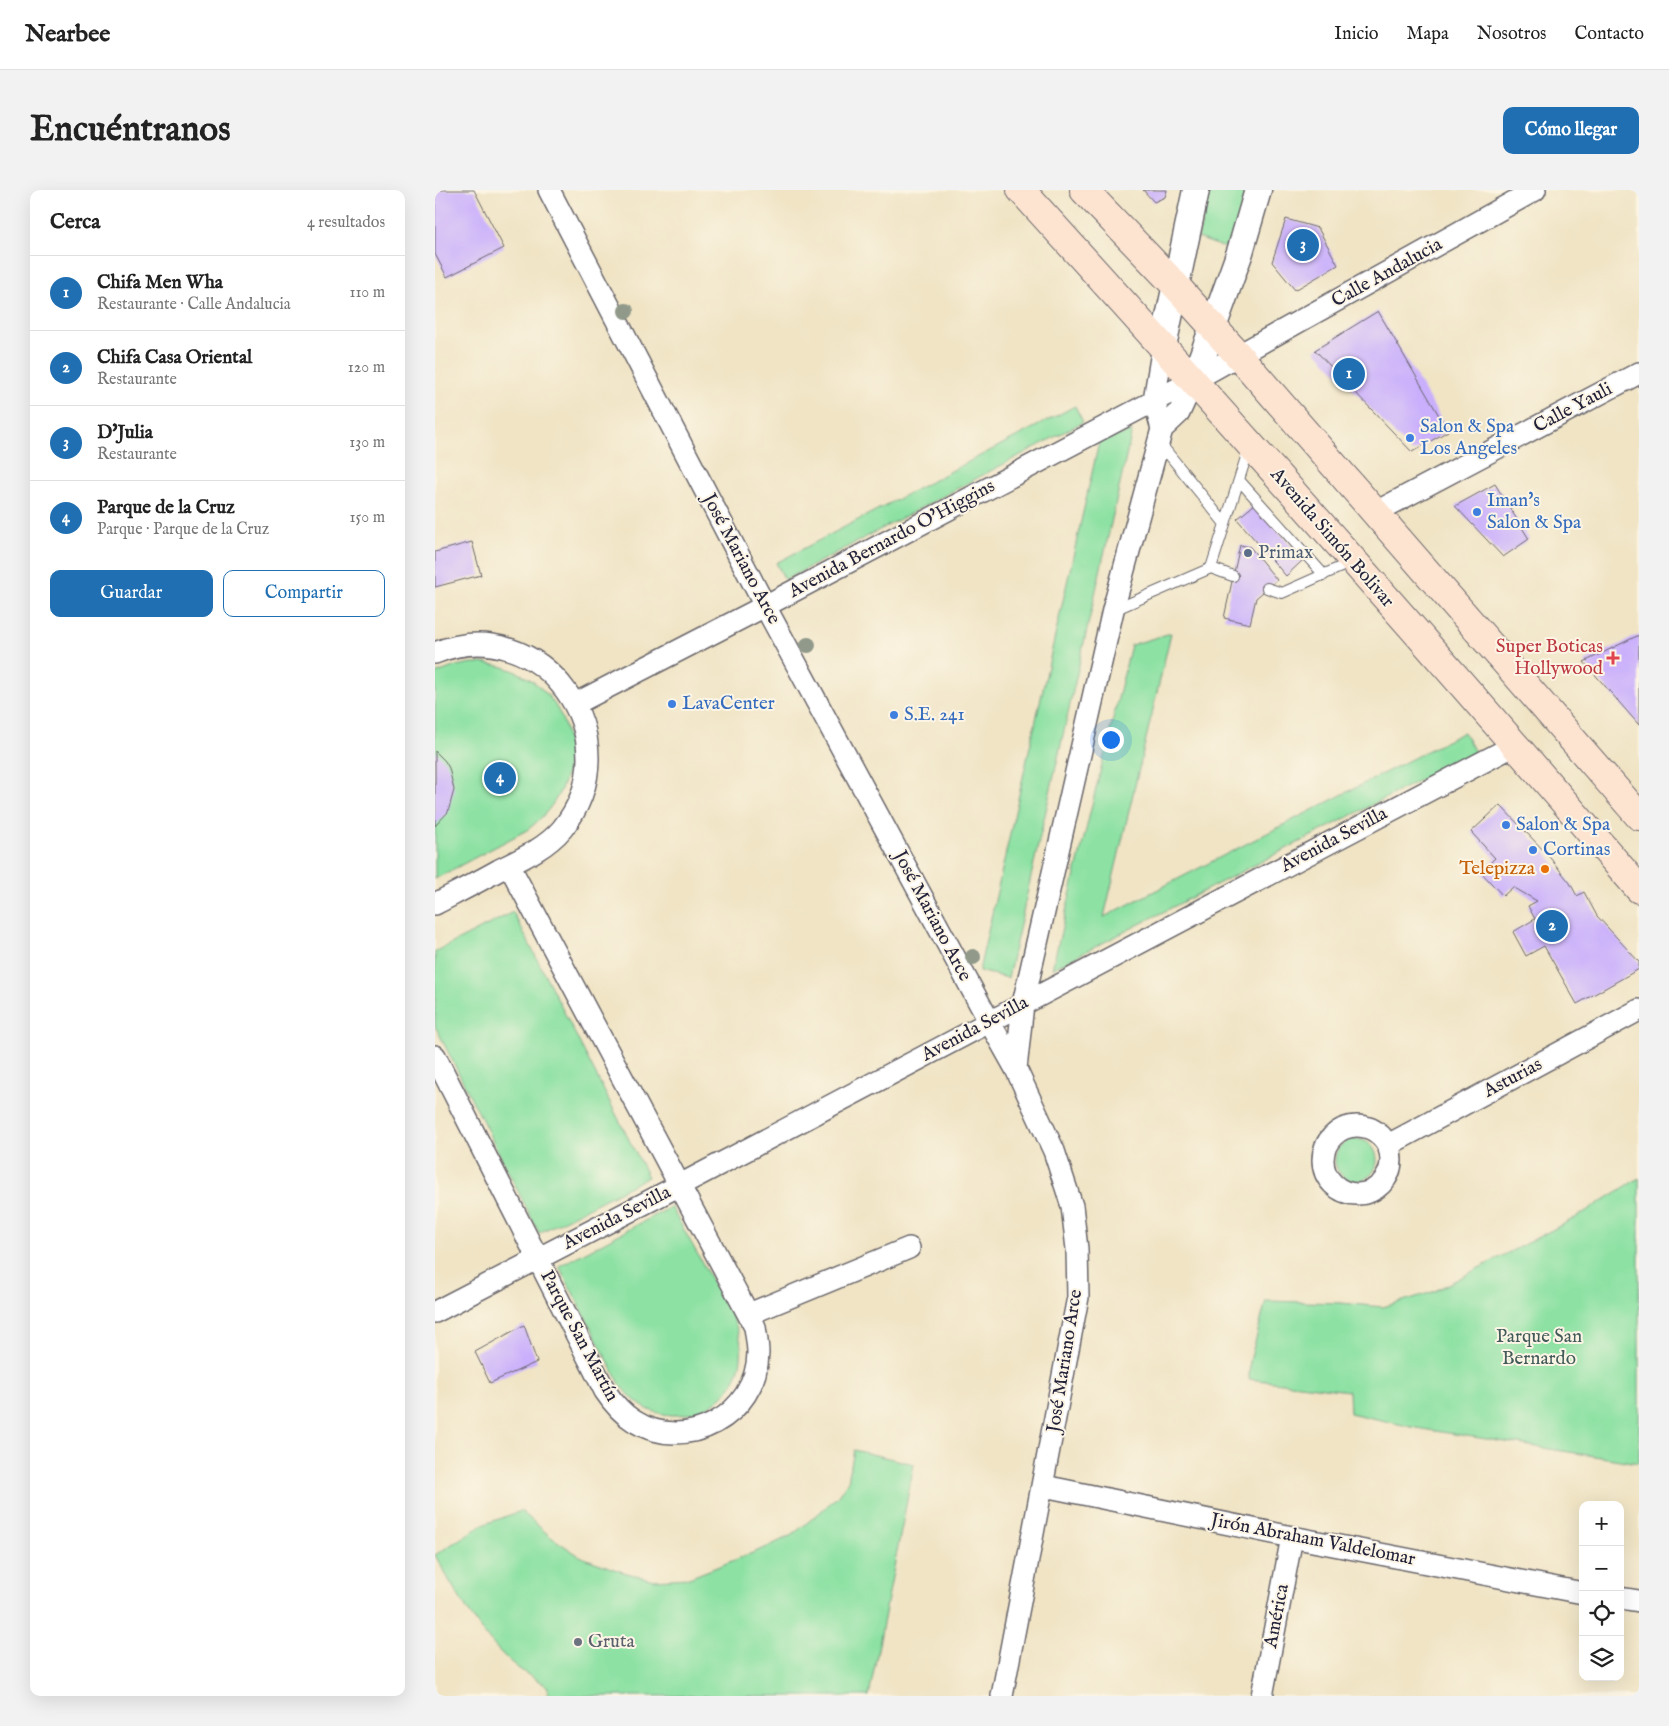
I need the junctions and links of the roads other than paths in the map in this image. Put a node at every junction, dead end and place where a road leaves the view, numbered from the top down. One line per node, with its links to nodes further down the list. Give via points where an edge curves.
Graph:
1 (549, 190): 24 (street, José Mariano Arce)
2 (1021, 190): 9 (main road, Avenida Simón Bolivar)
3 (1085, 190): 7 (main road)
4 (1196, 190): 7 (street)
5 (1258, 190): 8 (street)
6 (1535, 190): 10 (street, Calle Andalucia)
7 (1176, 286): 8 (main road); 9 (street)
8 (1213, 327): 10 (main road); 12 (street)
9 (1163, 346): 12 (main road, Avenida Simón Bolivar); 13 (street)
10 (1239, 356): 12 (street, Calle Andalucia); 17 (main road)
11 (1639, 373): 17 (street, Calle Yauli)
12 (1194, 380): 13 (street, Avenida Bernardo O'Higgins); 14 (street, via 1179,413); 15 (main road, Avenida Simón Bolivar)
13 (1154, 400): 14 (street); 24 (street, Avenida Bernardo O'Higgins)
14 (1160, 436): 18 (lane); 25 (street)
15 (1250, 444): 16 (lane); 19 (main road, Avenida Simón Bolivar)
16 (1239, 480): 18 (lane); 21 (lane)
17 (1375, 513): 29 (main road)
18 (1225, 524): 20 (lane)
19 (1353, 562): 21 (lane); 28 (main road, Avenida Simón Bolivar)
20 (1211, 568): 22 (lane); 25 (lane)
21 (1324, 575): 23 (lane, via 1282,593)
22 (1233, 576)
23 (1267, 588)
24 (765, 606): 27 (street, Avenida Bernardo O'Higgins); 35 (street, José Mariano Arce)
25 (1113, 610): 33 (street)
26 (435, 653): 27 (street, via 481,645 519,653 551,673)
27 (575, 704): 30 (street, via 587,740 586,776 581,797 561,830 547,843)
28 (1515, 745): 31 (main road, Avenida Simón Bolivar); 33 (street, Avenida Sevilla)
29 (1639, 816)
30 (509, 865): 32 (street); 39 (street, Parque San Martín)
31 (1639, 889)
32 (435, 904)
33 (1023, 1004): 35 (street, Avenida Sevilla); 37 (street)
34 (1639, 1010): 38 (street, Asturias)
35 (989, 1021): 37 (street, José Mariano Arce); 39 (street, Avenida Sevilla)
36 (435, 1056): 41 (street, Parque San Martín)
37 (1016, 1069): 44 (street, José Mariano Arce, via 1054,1151 1072,1206 1077,1249 1078,1297)
38 (1388, 1145)
39 (680, 1185): 41 (street, Avenida Sevilla); 43 (street, Parque San Martín)
40 (909, 1248): 43 (street)
41 (538, 1259): 42 (street, Avenida Sevilla); 43 (street, Parque San Martín, via 612,1402 633,1421 658,1431 697,1431 721,1420 741,1402 753,1379 758,1353 755,1327)
42 (435, 1312)
43 (749, 1314)
44 (1043, 1486): 45 (street, Jirón Abraham Valdelomar); 49 (street, José Mariano Arce)
45 (1292, 1537): 46 (street, Jirón Abraham Valdelomar); 50 (street, América)
46 (1579, 1592)
47 (1624, 1599): 48 (street)
48 (1639, 1601)
49 (1002, 1696)
50 (1262, 1696)

